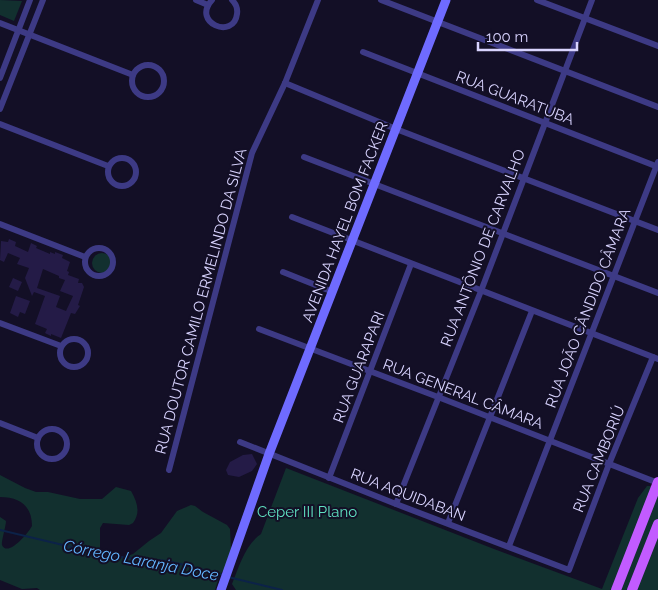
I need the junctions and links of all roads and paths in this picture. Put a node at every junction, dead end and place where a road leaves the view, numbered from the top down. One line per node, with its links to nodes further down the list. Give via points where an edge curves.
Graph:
1 (30, 0): 14 (street)
2 (43, 0): 15 (street)
3 (196, 0): 10 (street)
4 (232, 0): 10 (street, via 237,8 236,18 225,27 211,23 206,14)
5 (318, 0): 22 (street, RUA DOUTOR CAMILO ERMELINDO DA SILVA)
6 (381, 0): 12 (street)
7 (446, 0): 12 (street, AVENIDA HAYEL BOM FACKER)
8 (537, 0): 11 (street)
9 (592, 0): 11 (street, RUA ANTÔNIO DE CARVALHO)
10 (210, 2)
11 (585, 18): 16 (street); 18 (street, RUA ANTÔNIO DE CARVALHO)
12 (437, 22): 18 (street); 19 (street, AVENIDA HAYEL BOM FACKER)
13 (0, 23): 14 (street)
14 (18, 30): 15 (street); 21 (street)
15 (30, 35): 20 (street); 24 (street)
16 (658, 46)
17 (363, 52): 19 (street, RUA GUARATUBA)
18 (564, 71): 23 (street); 25 (street, RUA ANTÔNIO DE CARVALHO)
19 (417, 72): 25 (street, RUA GUARATUBA); 27 (street, AVENIDA HAYEL BOM FACKER)
20 (133, 75): 20 (street, via 133,86 139,94 155,96 163,88 164,78 155,66 140,67)
21 (0, 78)
22 (285, 83): 27 (street); 62 (street, RUA DOUTOR CAMILO ERMELINDO DA SILVA, via 252,153)
23 (658, 107)
24 (0, 109)
25 (545, 123): 29 (street, RUA GUARATUBA); 31 (street, RUA ANTÔNIO DE CARVALHO)
26 (0, 124): 30 (street)
27 (396, 129): 31 (street); 32 (street, AVENIDA HAYEL BOM FACKER)
28 (304, 157): 32 (street)
29 (657, 165): 34 (street, RUA JOÃO CÂNDIDO CÂMARA)
30 (108, 166): 30 (street, via 108,176 114,184 128,185 135,178 136,169 127,158 118,158)
31 (524, 177): 34 (street); 37 (street, RUA ANTÔNIO DE CARVALHO)
32 (375, 184): 37 (street); 38 (street, AVENIDA HAYEL BOM FACKER)
33 (292, 217): 38 (street)
34 (635, 221): 36 (street); 42 (street, RUA JOÃO CÂNDIDO CÂMARA)
35 (0, 224): 39 (street)
36 (658, 230)
37 (502, 234): 42 (street); 43 (street, RUA ANTÔNIO DE CARVALHO)
38 (352, 241): 40 (street); 44 (street, AVENIDA HAYEL BOM FACKER)
39 (85, 257): 39 (street, via 85,266 94,276 107,274 113,266 112,256 101,248 92,250)
40 (411, 264): 43 (street); 53 (street, RUA GUARAPARI)
41 (283, 272): 44 (street)
42 (615, 276): 45 (street); 49 (street, RUA JOÃO CÂNDIDO CÂMARA)
43 (481, 291): 46 (street); 54 (street, RUA ANTÔNIO DE CARVALHO)
44 (333, 292): 51 (street, AVENIDA HAYEL BOM FACKER)
45 (658, 293)
46 (532, 311): 49 (street); 55 (street)
47 (0, 322): 50 (street)
48 (259, 330): 51 (street, RUA GENERAL CÂMARA)
49 (592, 334): 52 (street); 58 (street, RUA JOÃO CÂNDIDO CÂMARA)
50 (61, 346): 50 (street, via 60,356 65,364 74,368 86,361 89,352 82,341 68,340)
51 (310, 348): 53 (street, RUA GENERAL CÂMARA); 60 (street, AVENIDA HAYEL BOM FACKER)
52 (655, 358): 61 (street, RUA CAMBORIÚ)
53 (371, 372): 54 (street, RUA GENERAL CÂMARA); 63 (street, RUA GUARAPARI)
54 (438, 396): 55 (street, RUA GENERAL CÂMARA); 65 (street, RUA ANTÔNIO DE CARVALHO)
55 (489, 416): 58 (street, RUA GENERAL CÂMARA); 66 (street)
56 (0, 423): 57 (street)
57 (38, 438): 57 (street, via 38,447 47,458 61,456 66,448 63,434 55,429 45,430)
58 (549, 440): 61 (street, RUA GENERAL CÂMARA); 68 (street, RUA JOÃO CÂNDIDO CÂMARA)
59 (240, 442): 60 (street, RUA AQUIDABAN)
60 (269, 454): 63 (street, RUA AQUIDABAN); 70 (street, AVENIDA HAYEL BOM FACKER)
61 (609, 464): 64 (street, RUA GENERAL CÂMARA); 69 (street, RUA CAMBORIÚ)
62 (169, 470)
63 (329, 478): 65 (street, RUA AQUIDABAN)
64 (658, 483): 71 (main road)
65 (396, 504): 66 (street, RUA AQUIDABAN)
66 (448, 524): 68 (street, RUA AQUIDABAN)
67 (658, 524): 72 (main road)
68 (509, 546): 69 (street, RUA AQUIDABAN)
69 (569, 570)
70 (222, 588)
71 (616, 590)
72 (632, 590)

